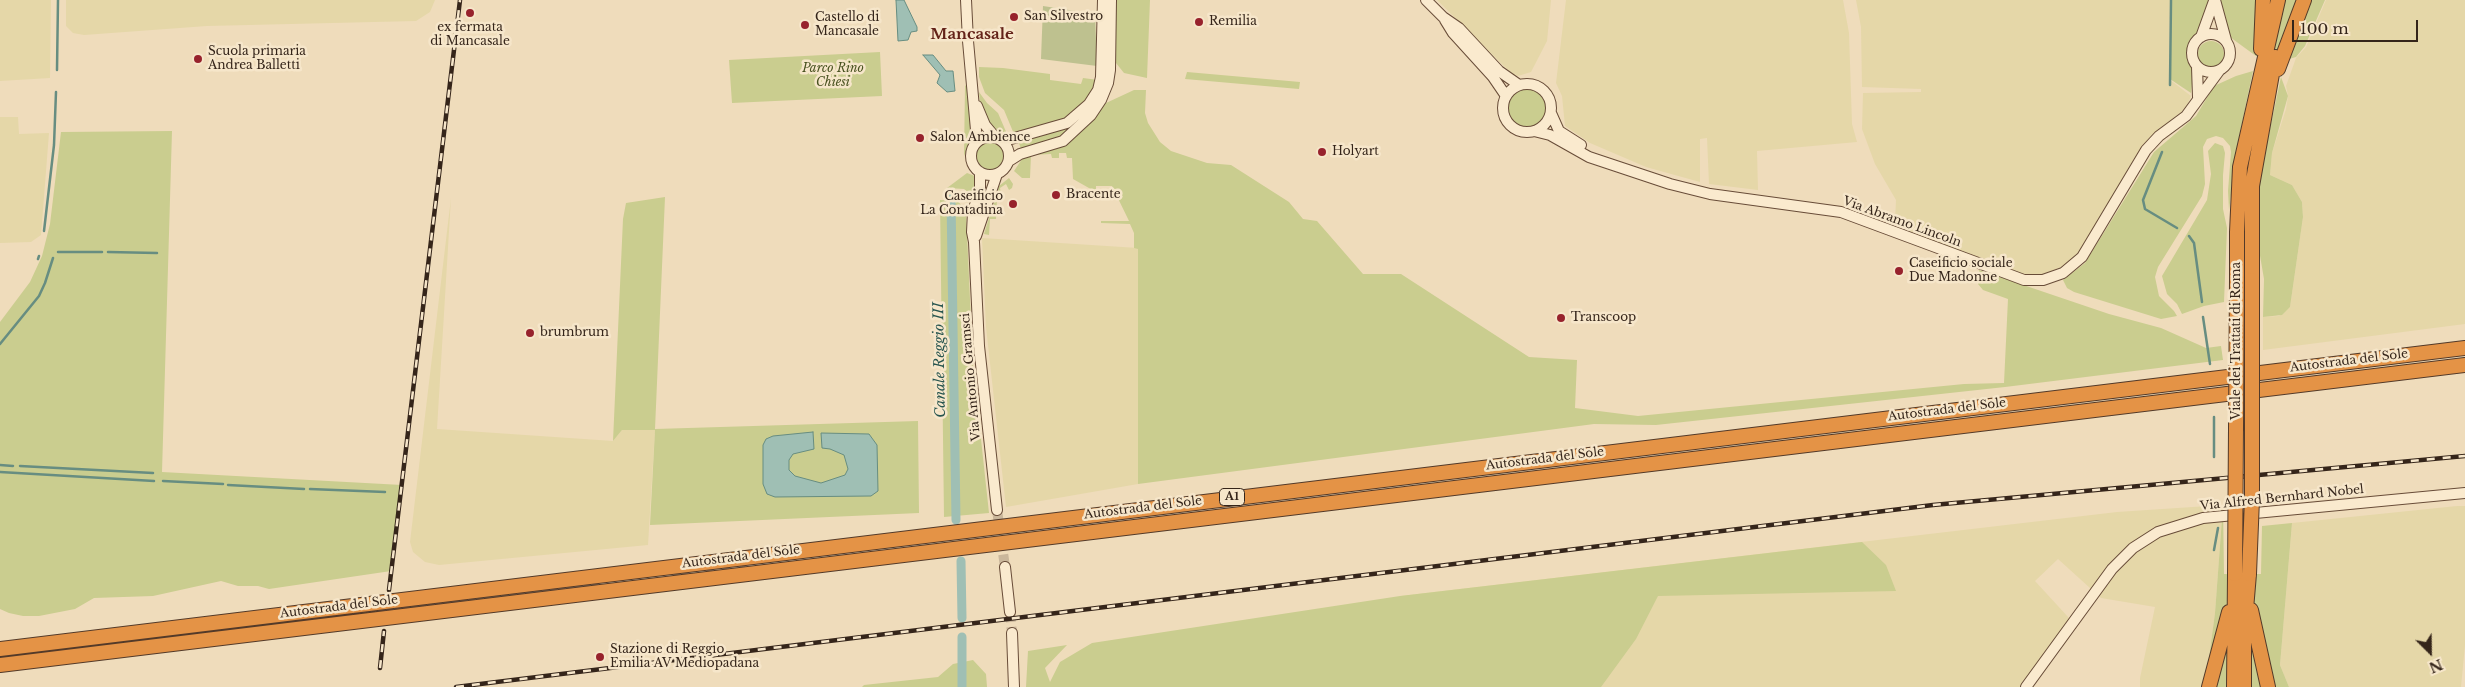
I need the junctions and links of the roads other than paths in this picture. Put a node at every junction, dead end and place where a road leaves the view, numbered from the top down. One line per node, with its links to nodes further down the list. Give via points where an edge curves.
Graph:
1 (966, 0): 15 (street)
2 (1103, 0): 23 (street, via 1101,77 1098,90 1089,104 1067,123)
3 (1111, 0): 26 (street, via 1110,70 1101,100 1091,115 1063,141 1020,154)
4 (1426, 0): 10 (street)
5 (2215, 0): 11 (street, Via Abramo Lincoln); 12 (street, Via Abramo Lincoln)
6 (2263, 0): 20 (highway)
7 (2278, 0): 20 (highway, Viale dei Trattati di Roma)
8 (2288, 0): 17 (highway, Viale dei Trattati di Roma)
9 (2304, 0): 17 (highway)
10 (1443, 17): 16 (street, via 1459,28 1500,71); 18 (street)
11 (2200, 37): 12 (street, via 2214,34); 13 (street, Via Abramo Lincoln, via 2191,51)
12 (2226, 41): 14 (street, Via Abramo Lincoln, via 2230,50 2229,60)
13 (2197, 67): 14 (street, via 2207,72); 19 (street, Via Abramo Lincoln)
14 (2219, 71): 19 (street, Via Abramo Lincoln)
15 (971, 78): 23 (street, via 985,125); 24 (street)
16 (1520, 85): 18 (street); 21 (street, via 1531,84 1545,91)
17 (2270, 93): 35 (highway, Viale dei Trattati di Roma, bridge, via 2252,186 2252,460)
18 (1506, 96): 22 (street, via 1502,108 1506,121 1518,130)
19 (2198, 97): 25 (street, Via Abramo Lincoln, via 2186,116 2146,150 2082,257 2063,273 2043,280 2024,280 1842,212 1710,194 1634,173)
20 (2255, 100): 35 (highway, Viale dei Trattati di Roma, bridge, via 2240,167 2237,232)
21 (1551, 113): 22 (street, via 1543,126); 25 (street, Via Abramo Lincoln, via 1559,131)
22 (1534, 131): 25 (street, Via Abramo Lincoln)
23 (1000, 139): 24 (street, via 984,137); 26 (street, via 1009,150)
24 (975, 144): 27 (street, via 971,158)
25 (1600, 159)
26 (1009, 161): 28 (street)
27 (980, 172): 28 (street); 29 (street, Via Antonio Gramsci, via 980,188 972,222)
28 (997, 174): 29 (street, Via Antonio Gramsci)
29 (974, 242): 33 (street, Via Antonio Gramsci, via 978,346)
30 (2465, 348): 38 (highway, Autostrada del Sole / A1)
31 (2465, 365): 39 (highway, Autostrada del Sole / A1)
32 (2465, 493): 41 (street, Via Alfred Bernhard Nobel, via 2203,518 2158,532 2133,548 2112,569)
33 (997, 510)
34 (1004, 567): 36 (street)
35 (2241, 578): 42 (highway); 43 (highway, Viale dei Trattati di Roma); 44 (highway, Viale dei Trattati di Roma); 45 (highway)
36 (1010, 612)
37 (1012, 632): 40 (street)
38 (0, 648)
39 (0, 666)
40 (1014, 687)
41 (2026, 687)
42 (2209, 687)
43 (2234, 687)
44 (2244, 687)
45 (2268, 687)

